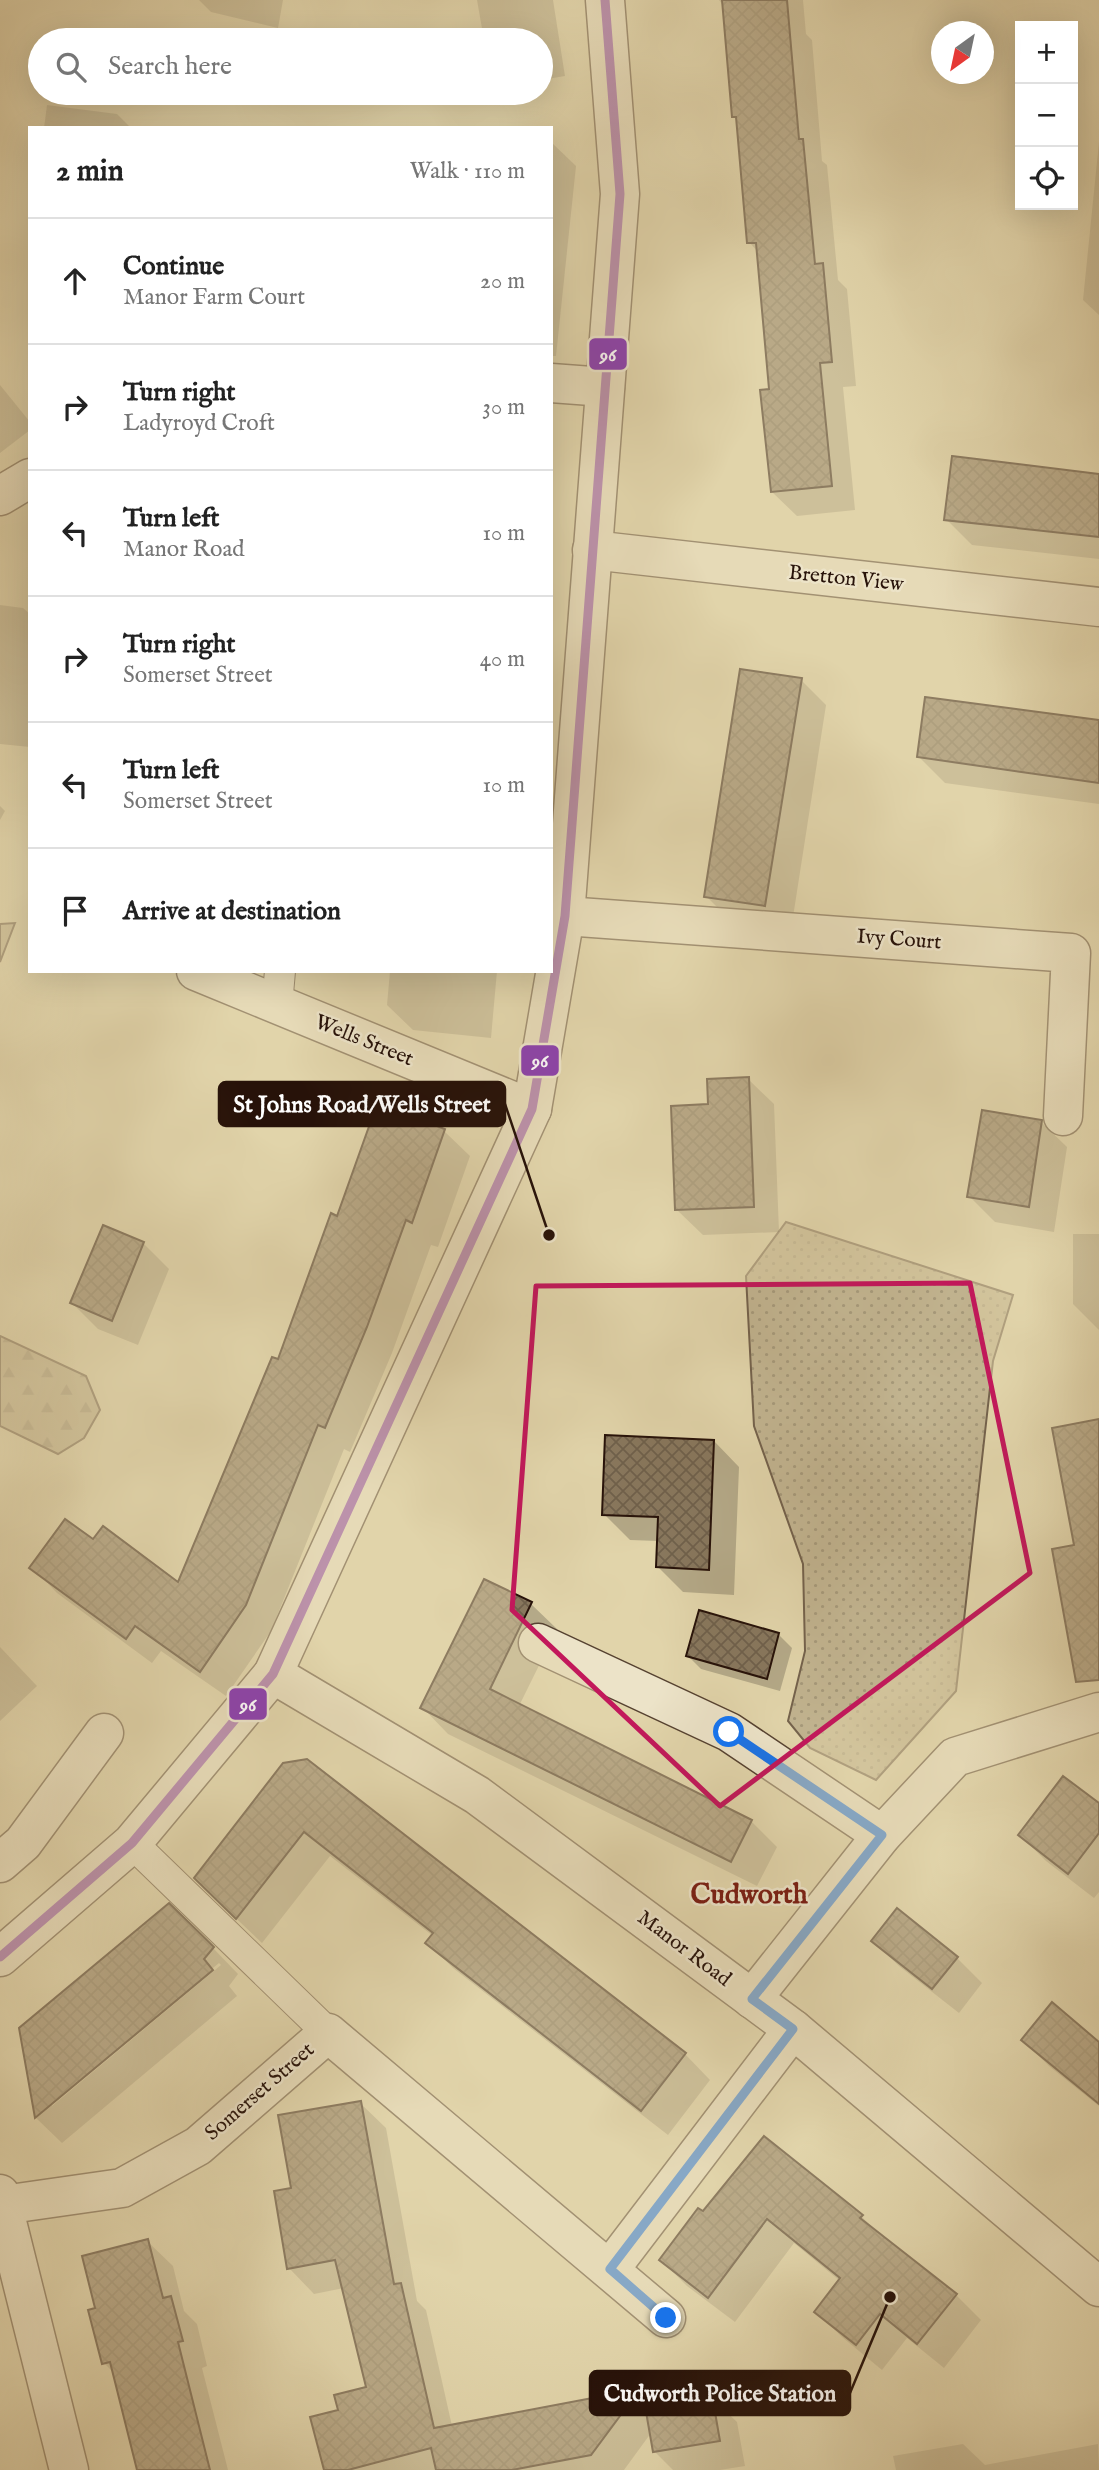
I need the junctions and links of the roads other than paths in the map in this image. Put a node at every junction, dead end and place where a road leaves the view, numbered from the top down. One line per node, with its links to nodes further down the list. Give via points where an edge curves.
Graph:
1 (605, 0): 3 (street, via 620,194)
2 (553, 383): 3 (street)
3 (605, 387): 6 (street)
4 (28, 479): 5 (street)
5 (0, 496)
6 (592, 550): 7 (street, Bretton View); 8 (street)
7 (1099, 607)
8 (565, 916): 11 (street); 12 (street, Ivy Court, via 1071,953)
9 (206, 973): 10 (street, Wells Street)
10 (278, 988): 11 (street, Wells Street)
11 (533, 1109): 14 (street)
12 (1063, 1116)
13 (538, 1643): 17 (street, via 729,1732)
14 (274, 1674): 18 (street); 21 (street, Manor Road, via 477,1795)
15 (1099, 1712): 17 (street, via 955,1757)
16 (104, 1733): 19 (street, via 23,1843)
17 (882, 1835): 21 (street)
18 (132, 1843): 20 (street); 23 (lane)
19 (0, 1863)
20 (0, 1957)
21 (752, 1999): 22 (street, Manor Road)
22 (793, 2029): 25 (street); 26 (street, Manor Road)
23 (328, 2033): 24 (street, Somerset Street, via 198,2147 122,2188); 25 (street, Somerset Street)
24 (1, 2200): 28 (street)
25 (610, 2269): 27 (street, Somerset Street)
26 (1099, 2287)
27 (666, 2318)
28 (69, 2470)

